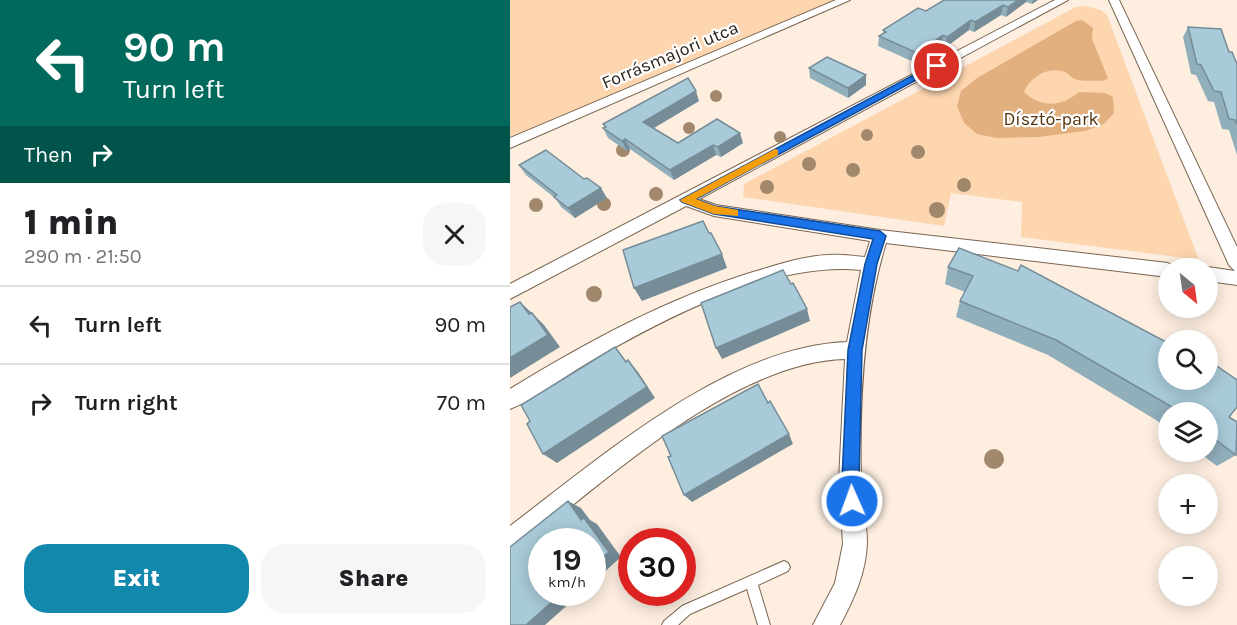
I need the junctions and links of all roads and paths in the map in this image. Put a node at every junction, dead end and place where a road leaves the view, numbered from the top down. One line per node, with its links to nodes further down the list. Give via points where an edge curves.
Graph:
1 (845, 0): 4 (street, Forrásmajori utca)
2 (1063, 0): 5 (street)
3 (1114, 0): 8 (street)
4 (510, 143)
5 (686, 200): 6 (street, via 714,210); 12 (street)
6 (880, 236): 7 (street); 9 (street)
7 (871, 264): 13 (street); 14 (street, via 830,261 722,288 640,323)
8 (1237, 265)
9 (1158, 269)
10 (1218, 275): 11 (street)
11 (1237, 278)
12 (510, 292)
13 (855, 350): 15 (street, via 812,353 760,371 712,394 628,450); 20 (street, via 850,480 855,544 847,587)
14 (510, 400)
15 (510, 541)
16 (784, 567): 17 (lane)
17 (751, 582): 18 (lane, via 686,610); 19 (lane)
18 (668, 625)
19 (764, 625)
20 (826, 625)

